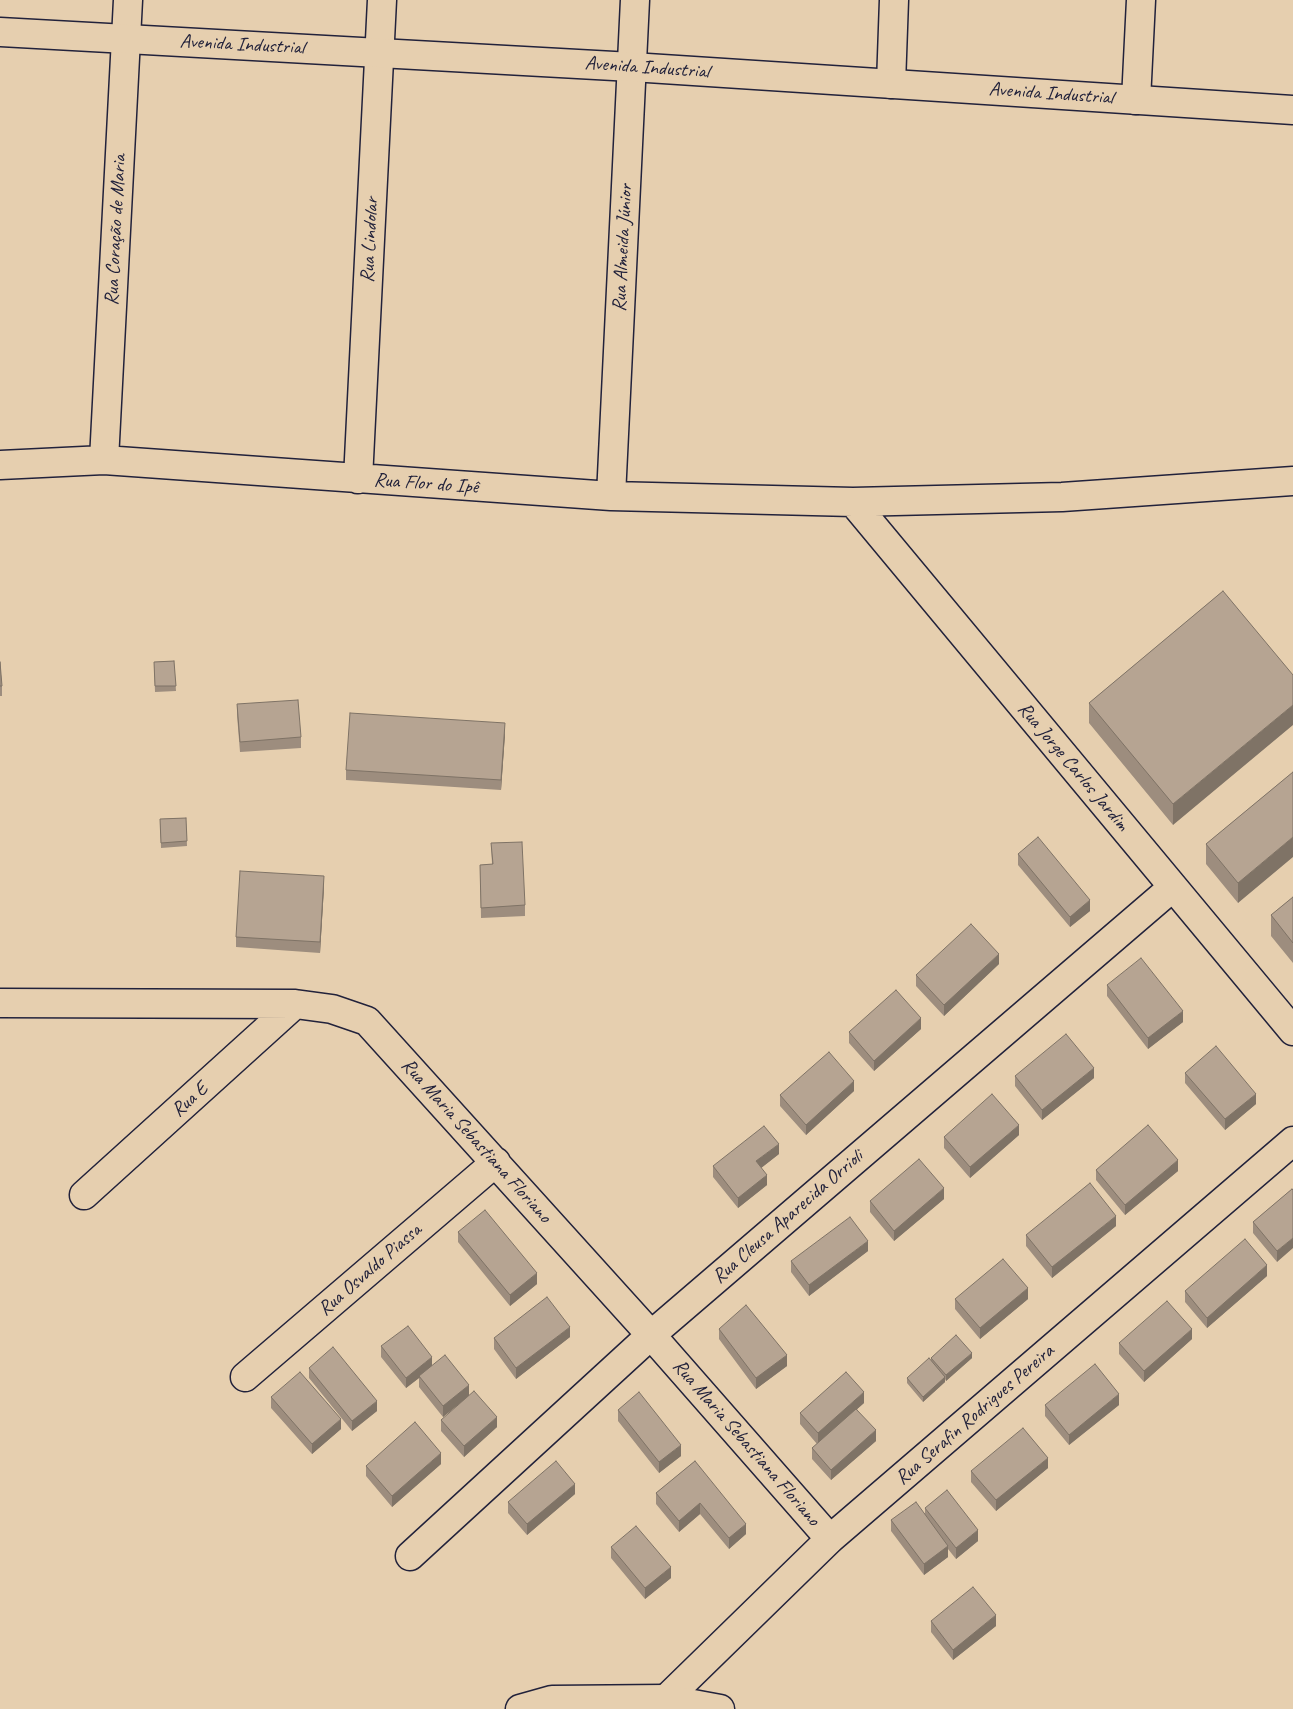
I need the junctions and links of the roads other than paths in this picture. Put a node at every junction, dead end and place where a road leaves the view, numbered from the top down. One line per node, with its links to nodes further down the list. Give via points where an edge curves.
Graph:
1 (128, 0): 7 (street, Rua Coração de Maria)
2 (382, 0): 8 (street, Rua Lindolar)
3 (635, 0): 9 (street, Rua Almeida Júnior)
4 (894, 0): 10 (street)
5 (1141, 0): 11 (street)
6 (0, 32): 7 (street, Avenida Industrial)
7 (126, 39): 8 (street, Avenida Industrial); 13 (street, Rua Coração de Maria)
8 (379, 53): 9 (street, Avenida Industrial); 15 (street, Rua Lindolar)
9 (632, 67): 10 (street, Avenida Industrial); 17 (street, Rua Almeida Júnior)
10 (890, 84): 11 (street, Avenida Industrial)
11 (1136, 100): 12 (street, Avenida Industrial)
12 (1293, 110)
13 (104, 460): 14 (street, Rua Flor do Ipê); 15 (street, Rua Flor do Ipê)
14 (0, 465)
15 (358, 479): 17 (street, Rua Flor do Ipê)
16 (1293, 481): 18 (street, Rua Flor do Ipê, via 1062,497)
17 (611, 496): 18 (street, Rua Flor do Ipê)
18 (853, 502): 19 (street, Rua Jorge Carlos Jardim)
19 (1173, 887): 22 (street, Rua Jorge Carlos Jardim); 26 (street, Rua Cleusa Aparecida Orrioli)
20 (0, 1004): 21 (street, Rua Maria Sebastiana Floriano)
21 (296, 1004): 24 (street, Rua Maria Sebastiana Floriano, via 332,1009 367,1021); 25 (street, Rua E)
22 (1293, 1031)
23 (1293, 1141): 28 (street, Rua Serafin Rodrigues Pereira)
24 (496, 1162): 26 (street, Rua Maria Sebastiana Floriano); 27 (street, Rua Osvaldo Piassa)
25 (84, 1195)
26 (651, 1335): 28 (street, Rua Maria Sebastiana Floriano); 29 (street, Rua Cleusa Aparecida Orrioli)
27 (245, 1377)
28 (830, 1539): 30 (street, Rua Serafin Rodrigues Pereira)
29 (410, 1556)
30 (666, 1700): 31 (street, via 552,1700); 32 (street)
31 (520, 1709)
32 (720, 1709)

